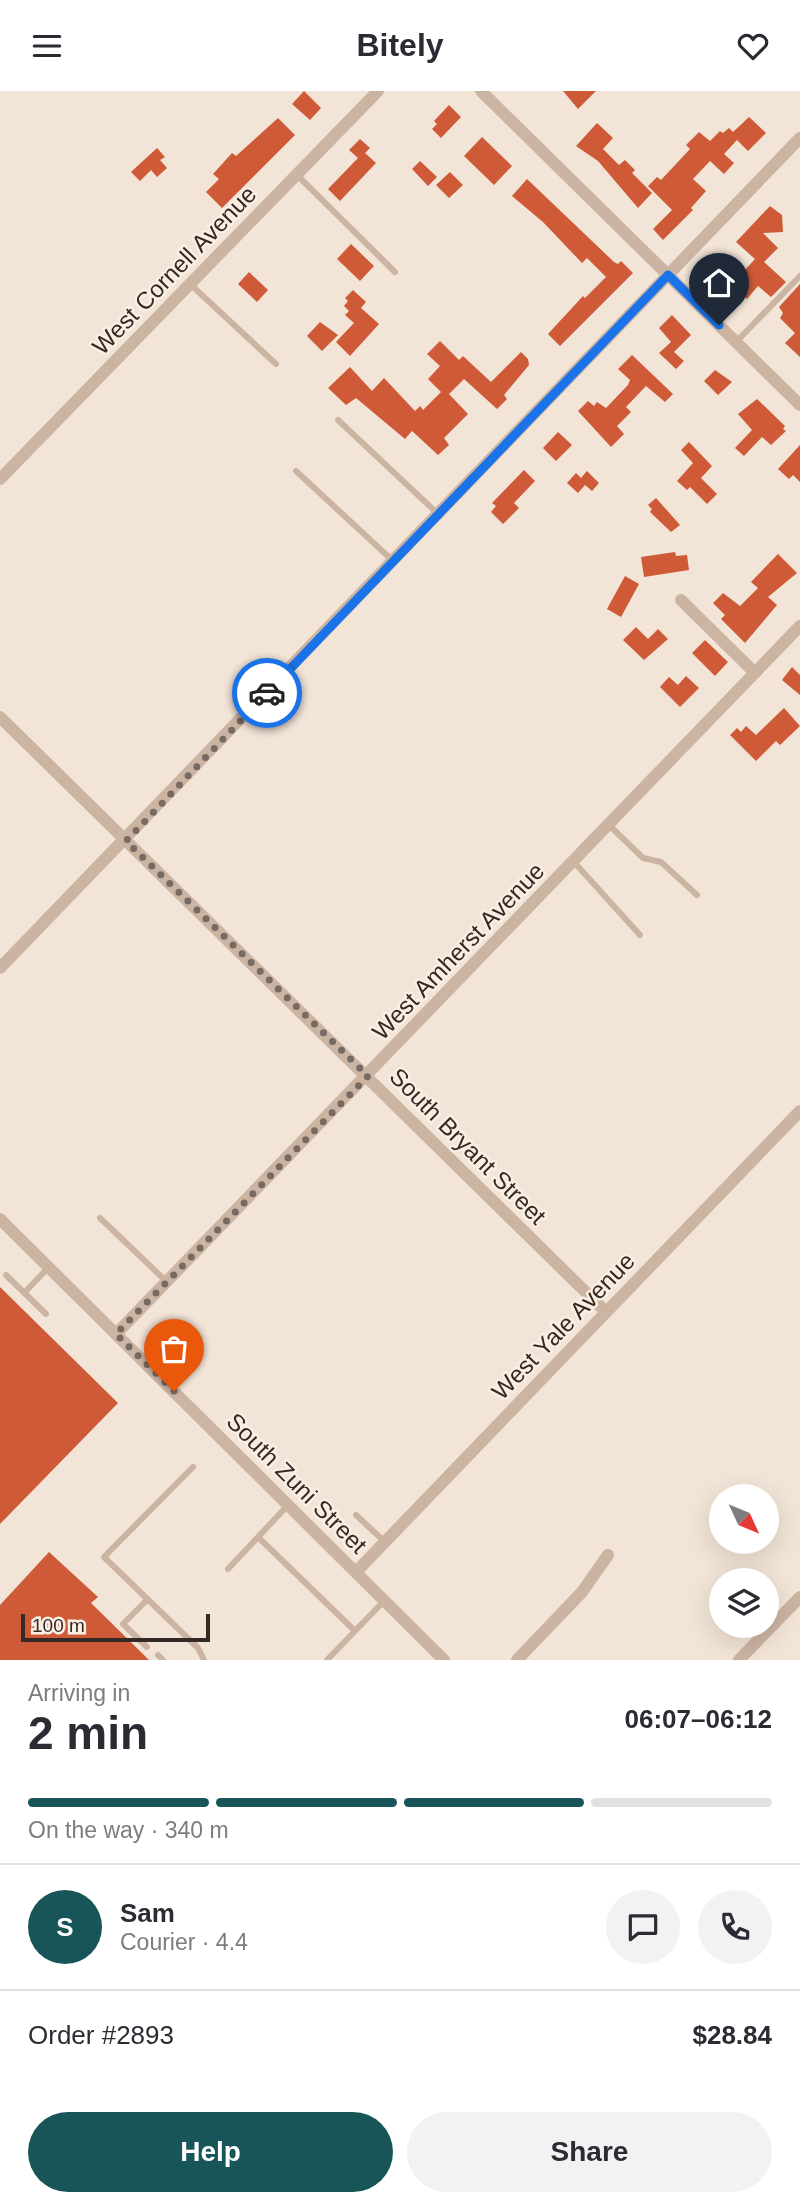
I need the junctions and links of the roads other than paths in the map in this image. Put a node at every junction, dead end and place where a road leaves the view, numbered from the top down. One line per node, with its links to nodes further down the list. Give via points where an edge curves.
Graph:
1 (378, 91): 4 (street, West Cornell Avenue)
2 (481, 91): 6 (street)
3 (800, 138): 6 (street)
4 (297, 174): 5 (lane); 8 (street, West Cornell Avenue)
5 (395, 272)
6 (668, 275): 9 (street); 15 (street)
7 (800, 276): 9 (lane)
8 (189, 283): 10 (lane); 14 (street, West Cornell Avenue)
9 (736, 342): 11 (street)
10 (276, 364)
11 (800, 405)
12 (338, 420): 15 (lane)
13 (296, 471): 16 (lane)
14 (0, 479)
15 (438, 515): 16 (street)
16 (393, 562): 22 (street)
17 (681, 600): 19 (street)
18 (800, 627): 19 (street, West Amherst Avenue)
19 (755, 673): 21 (street, West Amherst Avenue)
20 (0, 717): 22 (street, South Bryant Street)
21 (609, 825): 23 (street, West Amherst Avenue); 24 (lane, via 643,857 661,862)
22 (126, 841): 26 (street); 27 (street, South Bryant Street)
23 (573, 862): 25 (lane); 27 (street, West Amherst Avenue)
24 (697, 895)
25 (640, 935)
26 (0, 968)
27 (368, 1076): 33 (street, West Amherst Avenue); 35 (street, South Bryant Street)
28 (800, 1111): 35 (street, West Yale Avenue)
29 (100, 1218): 33 (lane)
30 (0, 1219): 31 (street, South Zuni Street)
31 (48, 1267): 34 (lane); 37 (street, South Zuni Street)
32 (6, 1275): 34 (lane)
33 (167, 1282): 37 (street, West Amherst Avenue)
34 (24, 1293): 36 (lane)
35 (606, 1313): 42 (street, West Yale Avenue)
36 (46, 1314)
37 (116, 1334): 39 (street, South Zuni Street)
38 (193, 1467): 47 (lane, via 104,1557)
39 (289, 1504): 41 (lane); 45 (street, South Zuni Street)
40 (356, 1515): 42 (lane)
41 (258, 1537): 44 (lane); 49 (lane)
42 (384, 1542): 45 (street, West Yale Avenue)
43 (608, 1555): 54 (street, via 582,1592)
44 (228, 1569)
45 (357, 1571): 48 (street, South Zuni Street)
46 (800, 1597): 55 (street)
47 (148, 1599): 50 (lane, via 123,1624); 51 (lane)
48 (385, 1600): 49 (lane); 53 (street, South Zuni Street)
49 (355, 1631): 52 (lane)
50 (147, 1647)
51 (200, 1658)
52 (327, 1660)
53 (444, 1660)
54 (517, 1660)
55 (739, 1660)

